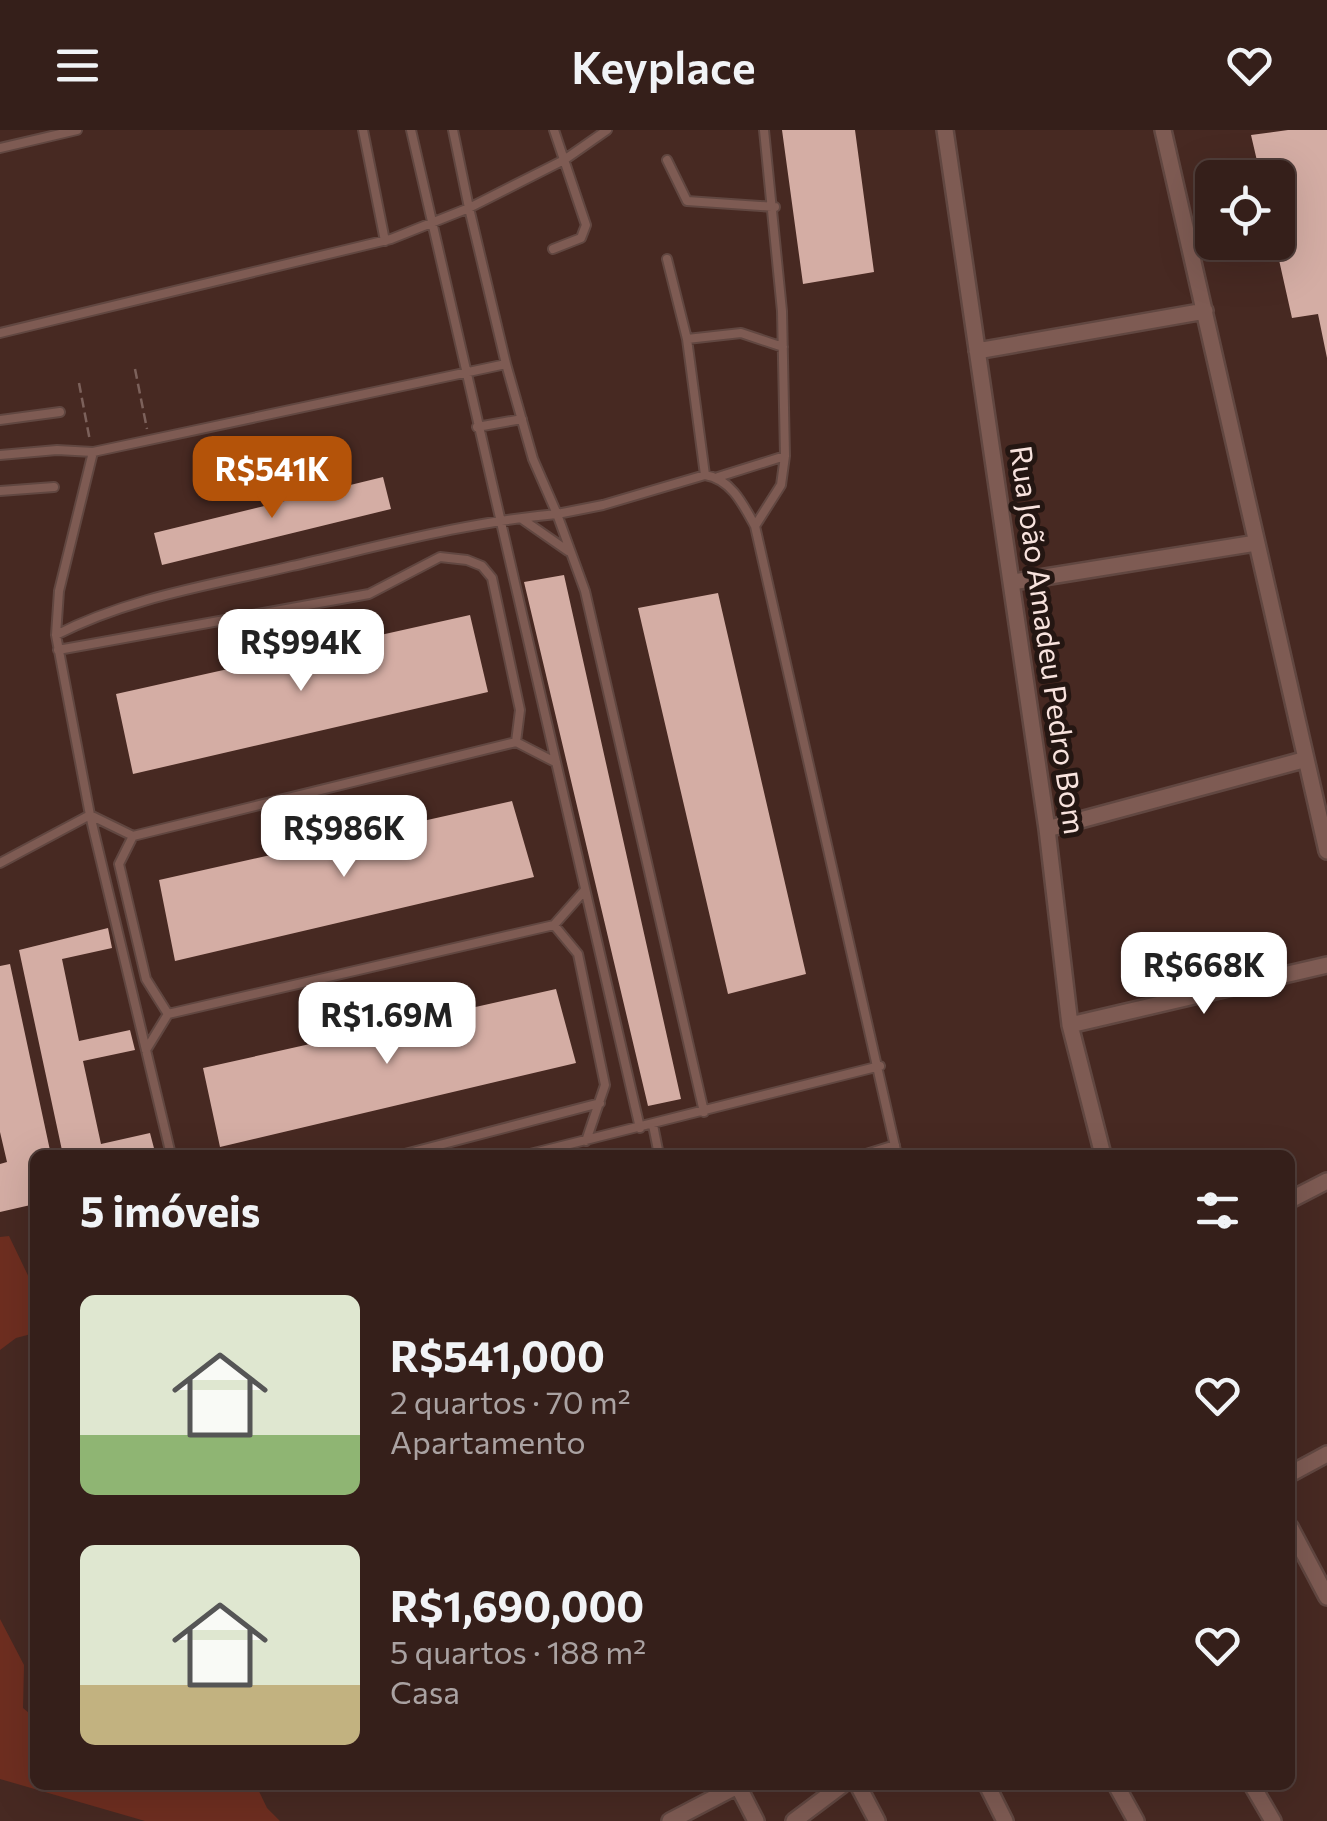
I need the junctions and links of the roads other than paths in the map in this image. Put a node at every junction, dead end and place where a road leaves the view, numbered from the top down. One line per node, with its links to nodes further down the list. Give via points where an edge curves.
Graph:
1 (78, 130): 10 (lane)
2 (363, 130): 16 (lane)
3 (412, 130): 15 (lane)
4 (453, 130): 14 (lane)
5 (554, 130): 11 (lane)
6 (608, 130): 11 (lane)
7 (764, 130): 13 (lane)
8 (945, 130): 23 (street, Rua João Amadeu Pedro Bom)
9 (1163, 130): 19 (street)
10 (0, 148)
11 (564, 160): 14 (lane); 17 (lane, via 585,232)
12 (667, 160): 13 (lane, via 687,201)
13 (774, 207): 22 (lane)
14 (468, 208): 15 (lane); 24 (lane)
15 (430, 225): 16 (lane); 25 (lane)
16 (385, 240): 20 (lane)
17 (553, 250)
18 (667, 259): 21 (lane)
19 (1205, 311): 23 (street); 42 (street)
20 (0, 332)
21 (687, 339): 22 (lane, via 741,333); 33 (lane)
22 (783, 346): 32 (lane)
23 (977, 350): 45 (street, Rua João Amadeu Pedro Bom)
24 (506, 364): 25 (lane); 27 (lane)
25 (465, 373): 29 (lane); 30 (lane)
26 (60, 412): 28 (lane)
27 (522, 418): 29 (lane); 37 (lane)
28 (0, 420)
29 (478, 428): 39 (lane)
30 (93, 452): 31 (lane); 46 (lane, via 59,591)
31 (0, 456)
32 (785, 456): 34 (lane); 40 (lane, via 781,485)
33 (705, 476): 34 (lane); 37 (lane)
34 (718, 477): 40 (lane)
35 (54, 487): 36 (lane)
36 (0, 492)
37 (556, 514): 38 (lane); 43 (lane)
38 (519, 517): 39 (lane); 43 (lane)
39 (499, 519): 41 (lane); 50 (lane)
40 (755, 526): 62 (lane)
41 (437, 533): 44 (lane); 46 (lane, via 100,612)
42 (1256, 543): 45 (street); 49 (street)
43 (571, 554): 64 (lane, via 594,628)
44 (440, 557): 47 (lane, via 369,594); 48 (lane, via 467,560 492,578 520,710)
45 (1012, 582): 52 (street, Rua João Amadeu Pedro Bom)
46 (56, 635): 47 (lane)
47 (58, 650): 51 (lane)
48 (516, 742): 50 (lane); 53 (lane)
49 (1303, 760): 52 (street); 54 (street)
50 (555, 762): 56 (lane)
51 (90, 815): 53 (lane); 55 (lane); 61 (lane)
52 (1048, 829): 60 (street, Rua João Amadeu Pedro Bom)
53 (133, 836): 59 (lane, via 120,864 146,978)
54 (1327, 851)
55 (0, 863)
56 (585, 890): 57 (lane); 66 (lane)
57 (554, 926): 59 (lane); 63 (lane, via 578,954 605,1085)
58 (1327, 964): 60 (street)
59 (168, 1014): 61 (lane)
60 (1070, 1026): 73 (street, Rua João Amadeu Pedro Bom)
61 (146, 1050): 68 (lane)
62 (880, 1066): 64 (lane); 72 (lane)
63 (601, 1103): 67 (lane); 69 (lane)
64 (704, 1112): 65 (lane)
65 (653, 1125): 66 (lane); 71 (lane)
66 (640, 1128): 67 (lane)
67 (586, 1141): 70 (lane)
68 (170, 1150)
69 (421, 1150)
70 (547, 1150)
71 (658, 1150)
72 (896, 1150)
73 (1102, 1150)
74 (1327, 1181): 75 (street)
75 (1295, 1197)
76 (1327, 1454): 77 (street)
77 (1295, 1471)
78 (1295, 1537): 79 (street)
79 (1327, 1598)
80 (729, 1790): 87 (street)
81 (741, 1790): 88 (street)
82 (835, 1790): 89 (street)
83 (861, 1790): 90 (street)
84 (990, 1790): 91 (street)
85 (1119, 1790): 92 (street)
86 (1255, 1790): 93 (street)
87 (670, 1821)
88 (756, 1821)
89 (794, 1821)
90 (877, 1821)
91 (1005, 1821)
92 (1136, 1821)
93 (1273, 1821)

